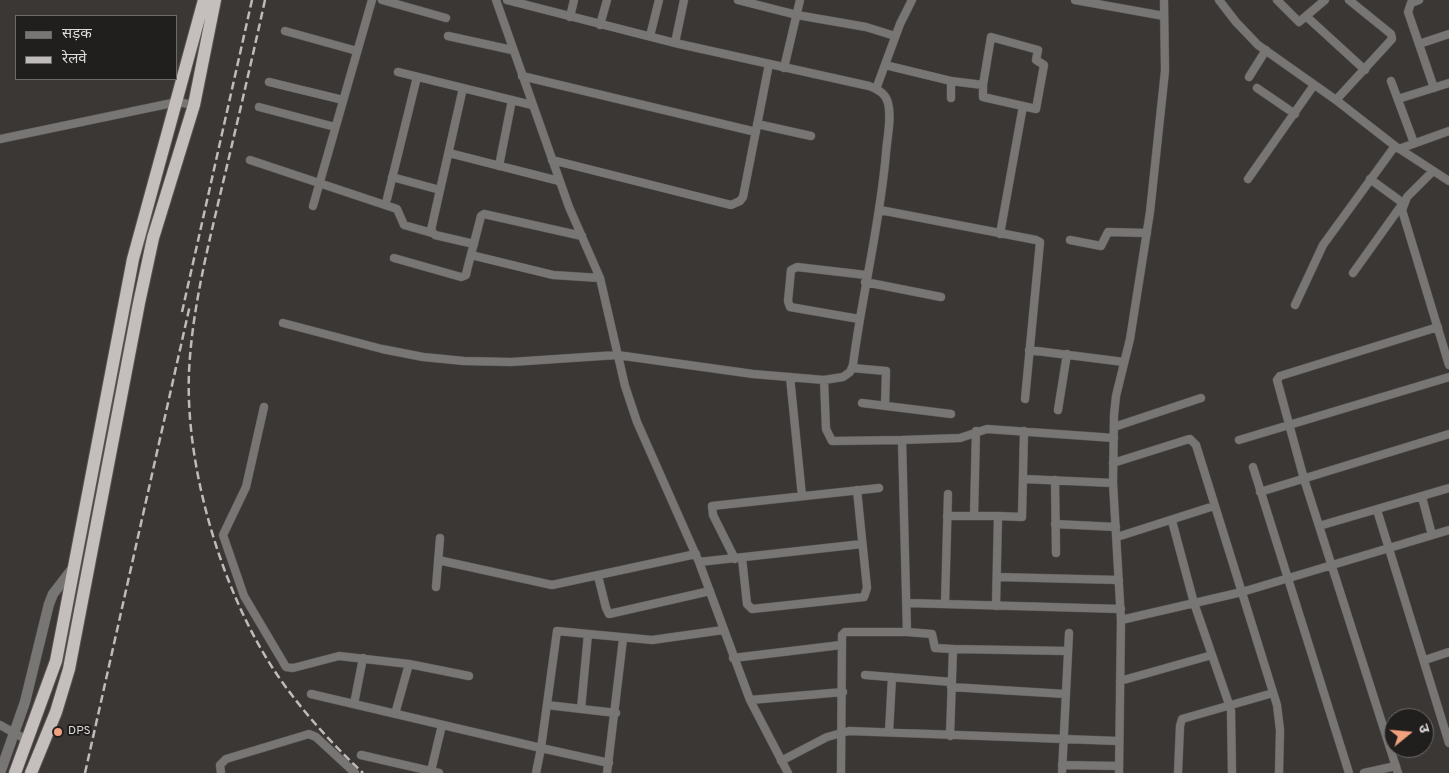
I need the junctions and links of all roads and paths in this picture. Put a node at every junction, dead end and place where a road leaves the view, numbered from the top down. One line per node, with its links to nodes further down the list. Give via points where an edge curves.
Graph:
1 (204, 0): 61 (highway)
2 (215, 0): 62 (highway)
3 (372, 0): 37 (street)
4 (382, 0): 26 (street)
5 (496, 0): 35 (street)
6 (507, 0): 21 (street)
7 (574, 0): 24 (street)
8 (608, 0): 27 (street)
9 (659, 0): 31 (street)
10 (684, 0): 33 (street)
11 (738, 0): 22 (street)
12 (800, 0): 22 (street)
13 (912, 0): 32 (street)
14 (1075, 0): 23 (street)
15 (1164, 0): 23 (street)
16 (1219, 0): 36 (street, via 1246,34)
17 (1277, 0): 25 (street, via 1300,22)
18 (1325, 0): 25 (street)
19 (1350, 0): 41 (street, via 1392,37)
20 (1413, 1): 34 (street, via 1408,12)
21 (538, 4): 24 (street)
22 (797, 15): 32 (street, via 858,25); 40 (street)
23 (1164, 16): 91 (street, via 1165,71)
24 (570, 17): 27 (street)
25 (1307, 17): 41 (street)
26 (446, 18)
27 (600, 25): 31 (street)
28 (285, 31): 37 (street)
29 (1449, 34): 34 (street)
30 (448, 36): 35 (street)
31 (650, 36): 33 (street)
32 (895, 36): 39 (street)
33 (675, 43): 38 (street)
34 (1419, 44): 54 (street)
35 (512, 50): 43 (street)
36 (1266, 50): 45 (street); 51 (street)
37 (357, 51): 58 (street)
38 (769, 64): 40 (street); 68 (street)
39 (885, 65): 46 (street); 55 (street)
40 (784, 68): 55 (street)
41 (1365, 70): 60 (street)
42 (398, 72): 44 (street)
43 (522, 76): 63 (street); 68 (street)
44 (417, 77): 52 (street); 79 (street)
45 (1249, 77)
46 (951, 81): 50 (street); 56 (street)
47 (1391, 81): 57 (street)
48 (269, 82): 58 (street)
49 (1449, 83): 54 (street)
50 (982, 85): 64 (street, via 983,97); 64 (street, via 990,37 1038,50 1036,60 1044,65 1036,108)
51 (1314, 85): 60 (street); 66 (street)
52 (463, 88): 59 (street); 74 (street)
53 (1257, 88): 66 (street)
54 (1434, 88): 57 (street)
55 (876, 89): 89 (street, via 885,97 890,113)
56 (950, 98)
57 (1398, 99): 72 (street)
58 (343, 100): 67 (street)
59 (512, 100): 63 (street); 77 (street)
60 (1336, 100): 73 (street)
61 (177, 102): 62 (street); 71 (street); 164 (highway, via 133,259)
62 (194, 105): 229 (highway, via 153,238 69,669 56,712)
63 (532, 105): 76 (street)
64 (1023, 106): 92 (street)
65 (259, 107): 67 (street)
66 (1294, 114): 80 (street)
67 (335, 127): 84 (street)
68 (757, 128): 70 (street); 76 (street, via 743,197 731,205)
69 (1449, 131): 72 (street)
70 (810, 136)
71 (0, 139)
72 (1414, 143): 73 (street)
73 (1397, 147): 78 (street); 81 (street)
74 (449, 153): 77 (street); 85 (street)
75 (250, 160): 84 (street)
76 (552, 160): 82 (street)
77 (499, 166): 82 (street)
78 (1433, 170): 83 (street); 87 (street)
79 (392, 178): 85 (street); 86 (street)
80 (1248, 179)
81 (1370, 179): 87 (street); 102 (street, via 1322,245)
82 (559, 181): 93 (street)
83 (1449, 181)
84 (319, 184): 88 (street); 90 (street, via 398,210 404,225)
85 (440, 190): 90 (street)
86 (387, 198)
87 (1403, 203): 98 (street); 105 (street, via 1403,218)
88 (313, 206)
89 (880, 210): 92 (street); 100 (street)
90 (432, 233): 95 (street)
91 (1147, 233): 94 (street, via 1108,232 1101,246); 109 (street)
92 (1000, 234): 106 (street, via 1040,242)
93 (582, 236): 95 (street, via 484,214); 99 (street)
94 (1070, 240)
95 (474, 244): 96 (street)
96 (471, 254): 97 (street, via 466,275 461,277); 99 (street, via 553,275)
97 (394, 258)
98 (1353, 273)
99 (600, 278): 108 (street)
100 (866, 278): 101 (street); 103 (street); 103 (street, via 797,267 791,270 790,307)
101 (941, 297)
102 (1296, 304)
103 (859, 319): 111 (street)
104 (283, 323): 108 (street, via 382,349 445,360 511,362)
105 (1438, 328): 110 (street); 122 (street, via 1278,378)
106 (1029, 350): 107 (street); 116 (street)
107 (1067, 354): 109 (street); 120 (street)
108 (617, 355): 112 (street); 159 (street, via 637,422)
109 (1124, 362): 123 (street, via 1116,396)
110 (1449, 365)
111 (852, 368): 114 (street, via 843,377); 119 (street, via 886,372)
112 (790, 377): 114 (street); 141 (street)
113 (1449, 377): 122 (street)
114 (824, 380): 128 (street, via 826,429 832,441)
115 (1201, 398): 123 (street)
116 (1025, 399)
117 (862, 403): 119 (street)
118 (264, 406): 188 (street, via 246,487 223,535 244,596 286,667 339,656)
119 (884, 406): 121 (street)
120 (1058, 410)
121 (952, 414)
122 (1289, 426): 129 (street); 133 (street)
123 (1114, 427): 127 (street)
124 (976, 431): 125 (street); 128 (street, via 960,438); 146 (street)
125 (1024, 431): 127 (street); 132 (street)
126 (1449, 434): 133 (street)
127 (1114, 438): 130 (street)
128 (902, 440): 172 (street)
129 (1239, 440)
130 (1113, 463): 135 (street); 143 (street, via 1190,439 1196,444)
131 (1252, 467): 139 (street)
132 (1024, 479): 134 (street); 147 (street, via 1022,517)
133 (1304, 479): 139 (street); 150 (street)
134 (1055, 480): 135 (street); 149 (street)
135 (1113, 483): 151 (street)
136 (879, 488): 138 (street)
137 (1449, 488): 142 (street)
138 (857, 490): 141 (street); 156 (street)
139 (1260, 492): 167 (street)
140 (948, 494): 145 (street)
141 (802, 496): 160 (street, via 712,506)
142 (1422, 496): 144 (street); 153 (street)
143 (1214, 506): 148 (street); 171 (street)
144 (1377, 510): 150 (street); 157 (street)
145 (947, 516): 146 (street); 174 (street)
146 (974, 516): 147 (street)
147 (998, 516): 166 (street)
148 (1172, 521): 155 (street); 173 (street)
149 (1055, 524): 151 (street); 158 (street)
150 (1319, 526): 163 (street)
151 (1116, 527): 155 (street)
152 (1449, 530): 153 (street)
153 (1432, 535): 157 (street)
154 (440, 538): 161 (street)
155 (1117, 538): 168 (street)
156 (862, 544): 160 (street); 160 (street, via 866,593 860,598 752,609 747,604)
157 (1388, 548): 163 (street); 190 (street)
158 (1056, 553)
159 (696, 554): 162 (street); 165 (street)
160 (739, 558): 162 (street)
161 (438, 560): 165 (street, via 545,586); 169 (street)
162 (699, 562): 170 (street)
163 (1332, 565): 167 (street); 224 (street)
164 (73, 568): 213 (street, via 49,604); 216 (highway, via 56,661)
165 (598, 576): 170 (street, via 609,614)
166 (997, 577): 168 (street); 175 (street)
167 (1287, 578): 171 (street); 239 (street)
168 (1119, 580): 176 (street)
169 (436, 587)
170 (710, 591): 178 (street)
171 (1242, 592): 173 (street); 198 (street)
172 (907, 603): 174 (street); 179 (street)
173 (1194, 603): 177 (street); 187 (street)
174 (945, 604): 175 (street)
175 (996, 606): 176 (street)
176 (1121, 609): 177 (street)
177 (1121, 620): 195 (street)
178 (723, 630): 182 (street, via 663,639); 189 (street)
179 (907, 632): 183 (street, via 845,632); 184 (street, via 932,634 934,648)
180 (1069, 633): 185 (street)
181 (588, 634): 182 (street); 204 (street, via 557,631); 205 (street)
182 (623, 639): 206 (street)
183 (842, 645): 189 (street); 197 (street)
184 (953, 649): 185 (street); 196 (street)
185 (1068, 652): 200 (street)
186 (1449, 652): 190 (street)
187 (1212, 655): 195 (street); 203 (street)
188 (363, 658): 191 (street); 202 (street)
189 (733, 658): 201 (street)
190 (1425, 660): 208 (street)
191 (409, 664): 193 (street); 207 (street)
192 (865, 675): 194 (street)
193 (469, 676)
194 (892, 677): 196 (street); 212 (street)
195 (1120, 681): 217 (street)
196 (951, 684): 200 (street); 214 (street)
197 (843, 692): 201 (street); 211 (street)
198 (1274, 693): 203 (street); 238 (street, via 1279,720)
199 (311, 694): 202 (street)
200 (1065, 694): 215 (street)
201 (750, 700): 221 (street)
202 (354, 704): 207 (street)
203 (1229, 704): 236 (street, via 1182,719); 237 (street, via 1233,729)
204 (547, 705): 205 (street); 219 (street)
205 (581, 708): 206 (street)
206 (616, 713): 222 (street)
207 (395, 714): 210 (street)
208 (1446, 719): 218 (street)
209 (0, 725): 213 (street)
210 (442, 725): 219 (street); 226 (street)
211 (843, 732): 212 (street); 221 (street); 235 (street)
212 (889, 732): 214 (street)
213 (15, 734): 216 (street); 227 (street)
214 (950, 736): 215 (street)
215 (1064, 739): 217 (street); 223 (street)
216 (27, 740): 228 (highway)
217 (1118, 741): 225 (street)
218 (1449, 743)
219 (541, 748): 222 (street); 232 (street)
220 (361, 755): 226 (street)
221 (781, 761): 234 (street)
222 (608, 763): 233 (street)
223 (1062, 769): 225 (street)
224 (1397, 769): 240 (street)
225 (1119, 770)
226 (435, 772)
227 (0, 773)
228 (15, 773)
229 (31, 773)
230 (221, 773): 231 (street, via 220,765 226,759 309,734)
231 (355, 773)
232 (536, 773)
233 (607, 773)
234 (788, 773)
235 (842, 773)
236 (1178, 773)
237 (1232, 773)
238 (1279, 773)
239 (1349, 773)
240 (1364, 773)

